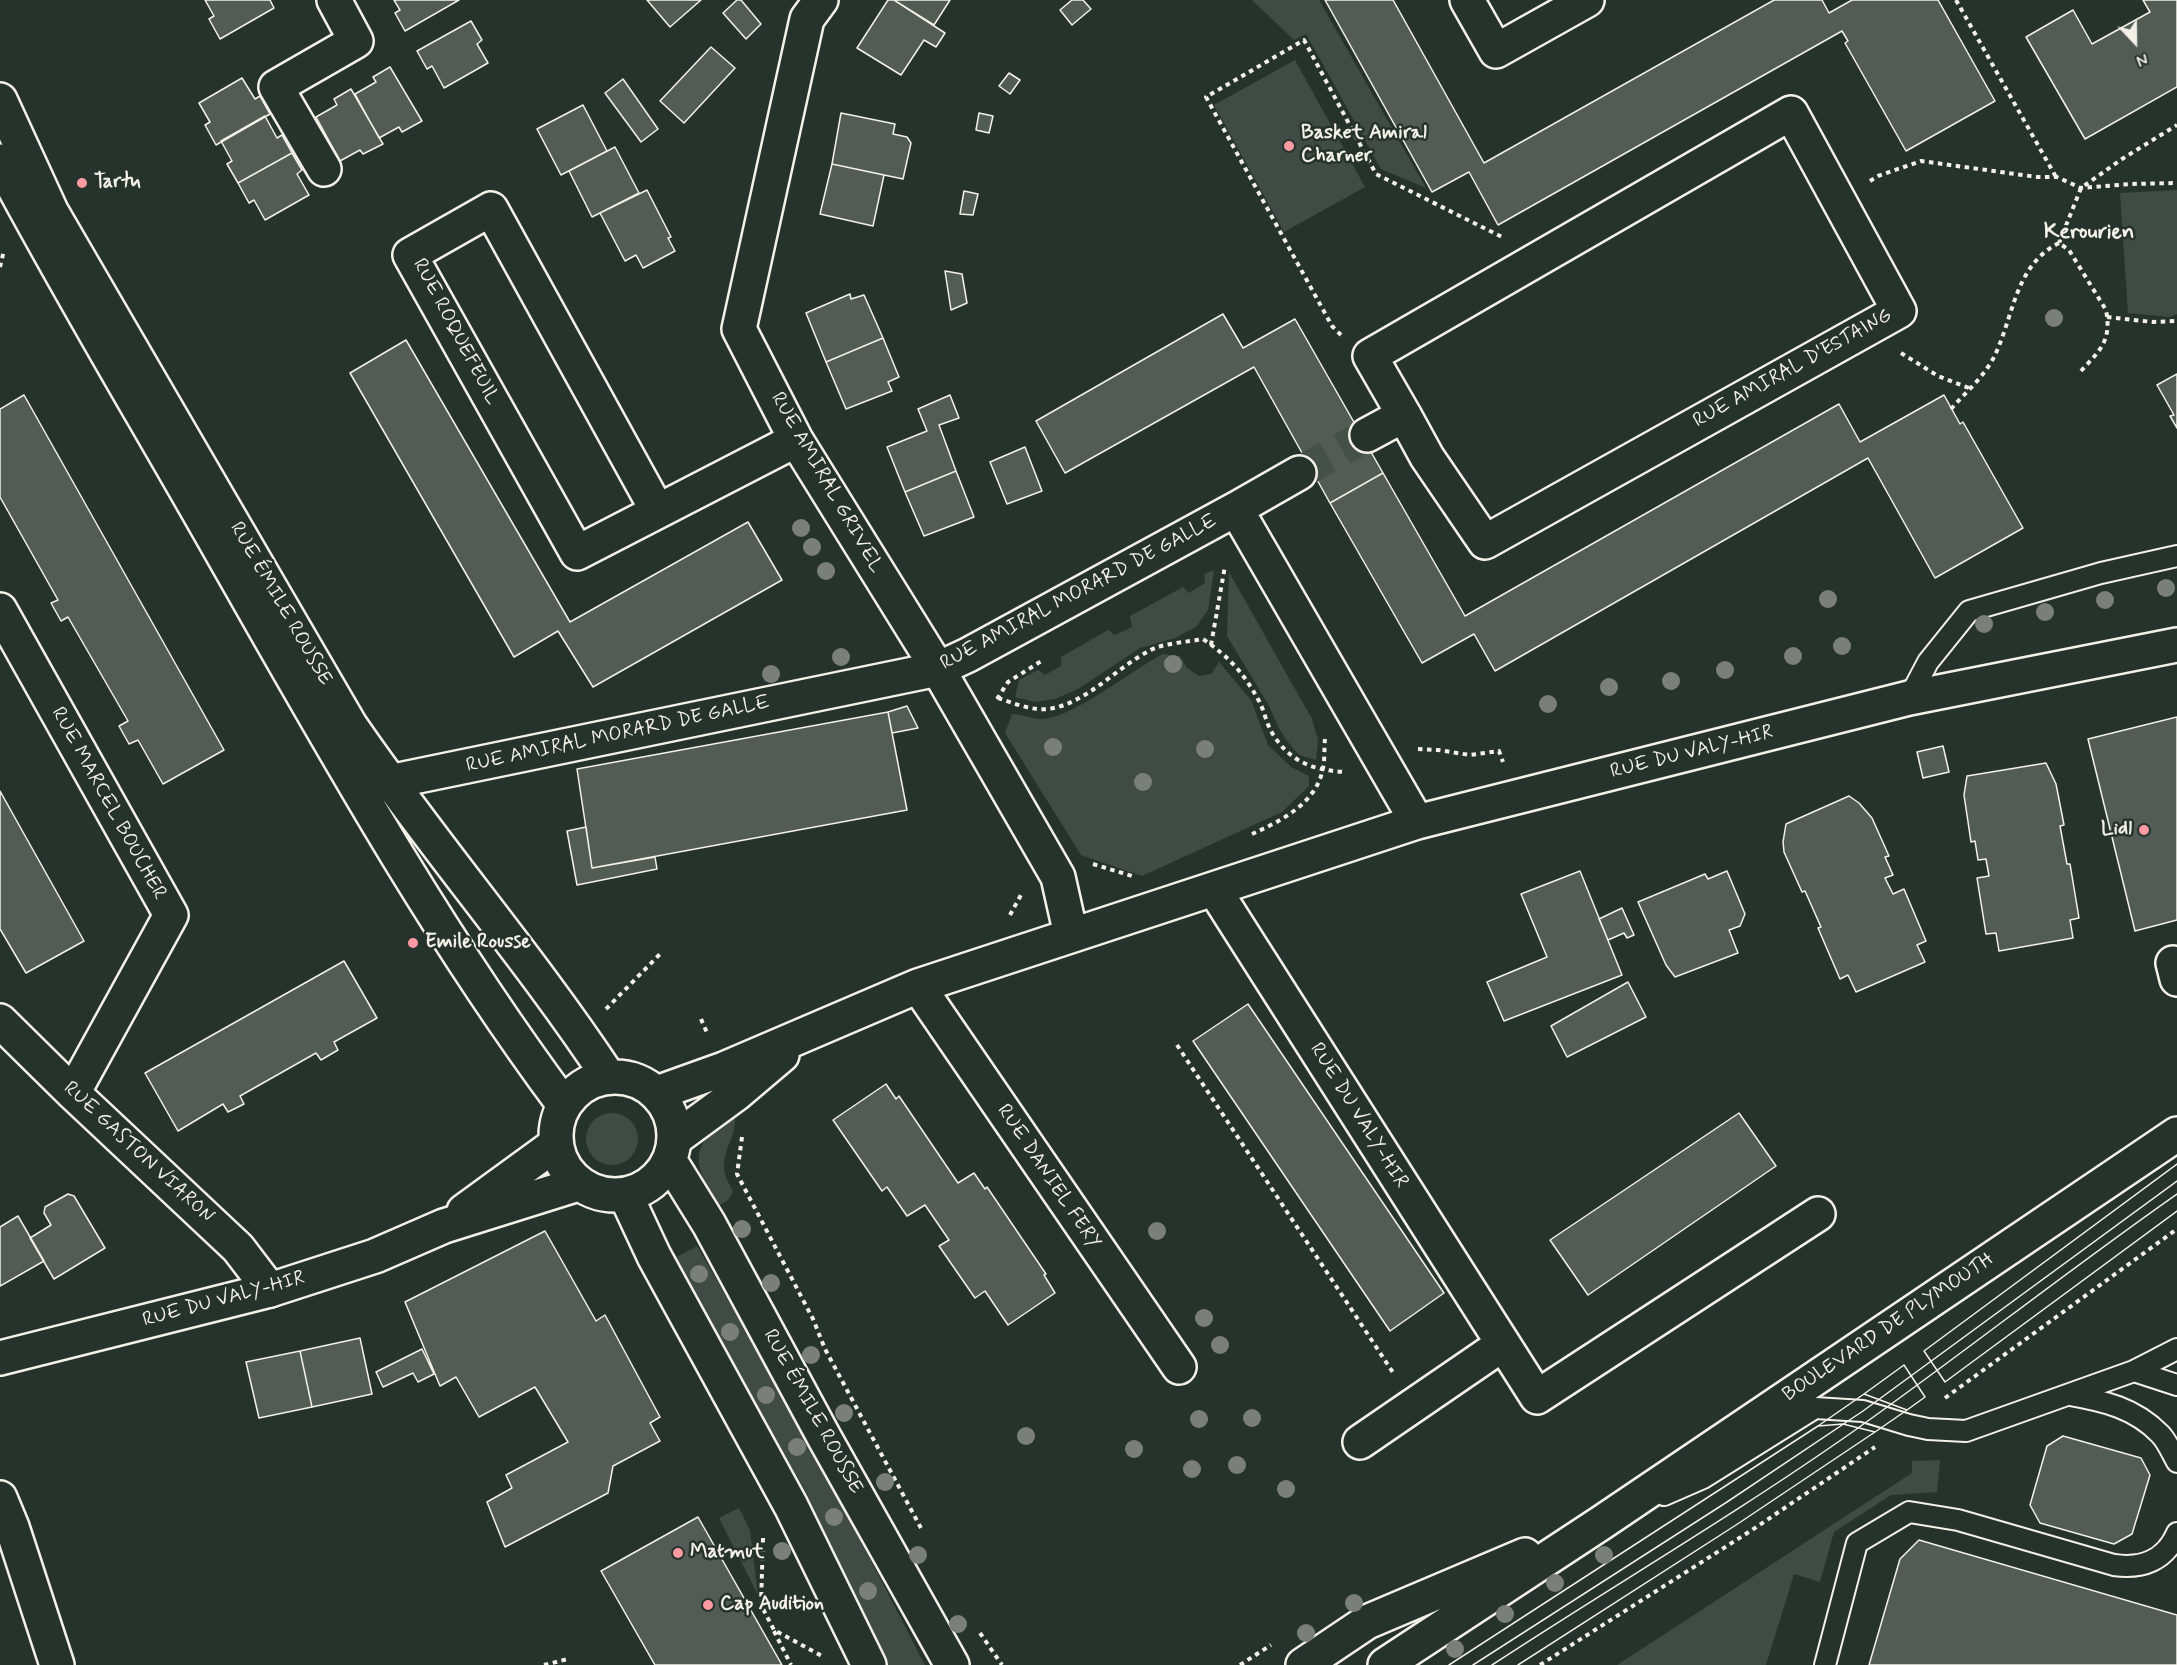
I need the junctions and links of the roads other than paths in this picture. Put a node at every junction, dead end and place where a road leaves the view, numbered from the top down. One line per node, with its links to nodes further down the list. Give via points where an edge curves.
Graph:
1 (334, 0): 7 (street, via 356,40 276,87)
2 (821, 0): 10 (street, RUE AMIRAL GRIVEL, via 807,19 739,329)
3 (1467, 0): 4 (street, via 1496,51)
4 (1587, 0)
5 (0, 100): 19 (street, RUE ÉMILE ROUSSE, via 51,211 350,725)
6 (0, 161): 29 (street, RUE ÉMILE ROUSSE, via 55,266 357,790 522,1049)
7 (324, 169)
8 (1404, 415): 8 (street, RUE AMIRAL D'ESTAING, via 1427,457 1485,542 1899,311 1791,113 1370,356); 9 (street)
9 (1366, 435)
10 (796, 440): 13 (street, RUE ROQUEFEUIL); 17 (street, RUE AMIRAL GRIVEL)
11 (1299, 472): 12 (street)
12 (1236, 509): 17 (street, RUE AMIRAL MORARD DE GALLE); 20 (street, RUE AMIRAL MORARD DE GALLE)
13 (657, 510): 13 (street, RUE ROQUEFEUIL, via 577,553 410,255 491,209)
14 (2177, 556): 18 (lane, via 2101,573 1969,612 1928,662)
15 (0, 610): 27 (street, RUE MARCEL BOUCHER, via 171,915)
16 (2177, 645): 18 (street, RUE DU VALY-HIR)
17 (938, 669): 19 (street, RUE AMIRAL MORARD DE GALLE); 22 (street, RUE AMIRAL GRIVEL, via 1058,877)
18 (1910, 698): 20 (street, RUE DU VALY-HIR)
19 (389, 782): 26 (street, RUE ÉMILE ROUSSE, via 569,1018)
20 (1417, 822): 21 (street, RUE DU VALY-HIR)
21 (1214, 889): 22 (street, RUE DU VALY-HIR); 38 (street, RUE DU VALY-HIR)
22 (1071, 935): 23 (street, RUE DU VALY-HIR)
23 (918, 986): 25 (street, RUE DU VALY-HIR); 41 (street, RUE DANIEL FERY)
24 (0, 1021): 27 (street, RUE GASTON VIARON)
25 (804, 1036): 28 (street, RUE DU VALY-HIR); 32 (street, RUE DU VALY-HIR)
26 (608, 1076): 28 (street, via 634,1079); 29 (street, via 583,1086)
27 (74, 1093): 37 (street, RUE GASTON VIARON, via 238,1248)
28 (657, 1093): 32 (street, via 671,1114)
29 (564, 1105): 31 (street, via 556,1124)
30 (2177, 1134): 48 (street, BOULEVARD DE PLYMOUTH)
31 (556, 1144): 33 (street, via 563,1167); 36 (street, RUE DU VALY-HIR)
32 (673, 1149): 34 (street, via 653,1184); 52 (street, RUE ÉMILE ROUSSE, via 824,1437)
33 (578, 1184): 34 (street, via 601,1195); 36 (street, RUE DU VALY-HIR)
34 (626, 1196): 51 (street, via 654,1256 791,1506)
35 (1818, 1214): 38 (street, RUE DU VALY-HIR, via 1537,1397)
36 (444, 1226): 37 (street, RUE DU VALY-HIR, via 375,1256)
37 (270, 1290): 40 (street, RUE DU VALY-HIR)
38 (1503, 1344): 45 (street)
39 (2177, 1349): 42 (lane)
40 (0, 1358)
41 (1179, 1367)
42 (2134, 1371): 43 (lane); 44 (lane)
43 (2177, 1385)
44 (2067, 1395): 46 (lane, via 2105,1401 2135,1413 2161,1435); 48 (lane, via 1966,1431 1928,1429 1863,1411 1815,1408 1703,1478)
45 (1360, 1442)
46 (2177, 1462)
47 (0, 1498): 50 (street)
48 (1601, 1523): 53 (street, BOULEVARD DE PLYMOUTH, via 1367,1622); 54 (street, BOULEVARD DE PLYMOUTH)
49 (2177, 1533): 55 (lane, via 2161,1556 2130,1568 1958,1520 1909,1512 1857,1543)
50 (57, 1665)
51 (869, 1665)
52 (952, 1665)
53 (1303, 1665)
54 (1385, 1665)
55 (1825, 1665)

